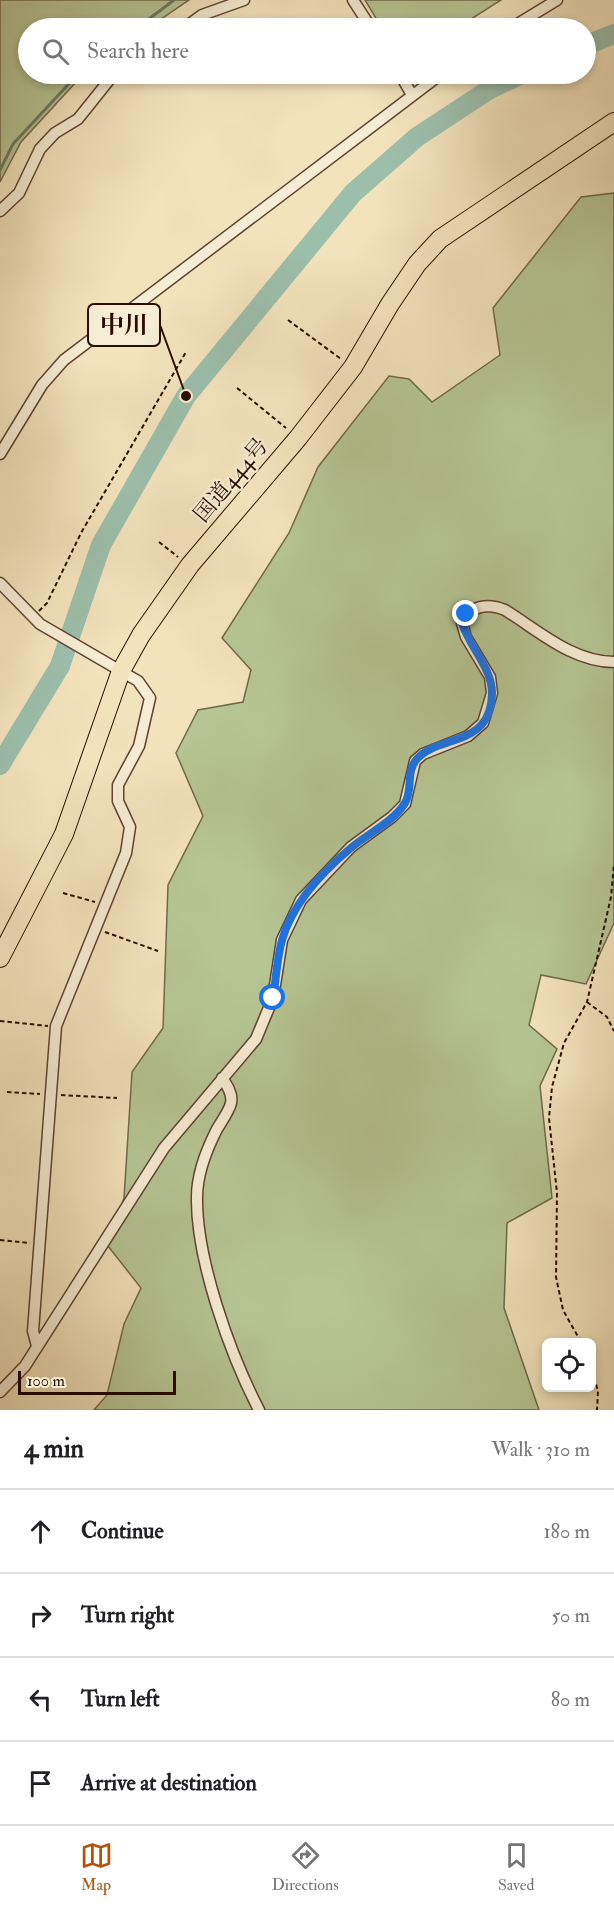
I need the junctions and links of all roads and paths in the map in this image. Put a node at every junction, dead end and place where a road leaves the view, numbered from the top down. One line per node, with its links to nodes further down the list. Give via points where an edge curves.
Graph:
1 (244, 0): 5 (street)
2 (343, 0): 3 (street)
3 (353, 0): 6 (street)
4 (557, 0): 7 (street)
5 (198, 18)
6 (365, 18)
7 (527, 18)
8 (106, 84): 13 (street, via 78,119 55,133 40,149 19,193)
9 (406, 84): 11 (street)
10 (427, 84): 11 (street)
11 (412, 95): 19 (street, via 64,360 42,386)
12 (614, 122): 16 (highway, 国道444号, via 440,239 417,264)
13 (0, 211)
14 (288, 320): 16 (path)
15 (186, 352): 23 (path, via 81,533)
16 (353, 367): 18 (highway, 国道444号)
17 (237, 388): 18 (path)
18 (298, 438): 21 (highway, 国道444号)
19 (0, 454)
20 (159, 542): 21 (path)
21 (190, 565): 25 (highway, 国道444号, via 161,603)
22 (0, 583): 23 (street)
23 (36, 620): 25 (street)
24 (614, 662): 36 (street, via 593,662 574,654 495,606 480,606 466,614 462,623 466,637 490,677 492,693 483,723 468,736 415,761 405,804 351,847 301,900 282,940 267,1017 256,1039)
25 (121, 671): 28 (street, via 138,681 150,698 139,746 118,785 118,801 130,827 126,853); 31 (highway, 国道444号, via 64,834)
26 (614, 864): 32 (path, via 611,897)
27 (63, 894): 28 (path)
28 (106, 904): 29 (street)
29 (96, 929): 30 (path); 34 (street)
30 (158, 951)
31 (0, 958)
32 (587, 1002): 35 (path, via 607,1017); 39 (path, via 564,1043 552,1087 549,1118 557,1193 556,1277 563,1311)
33 (0, 1021): 34 (path)
34 (56, 1026): 38 (street)
35 (614, 1031)
36 (222, 1078): 40 (street, via 164,1148); 43 (street, via 229,1087 231,1102 202,1165 197,1196 201,1241 225,1331)
37 (0, 1240): 38 (path)
38 (39, 1244): 40 (street, via 33,1331)
39 (579, 1338)
40 (37, 1346): 42 (street, via 19,1374)
41 (596, 1385): 44 (path)
42 (0, 1392)
43 (259, 1410)
44 (597, 1410)

